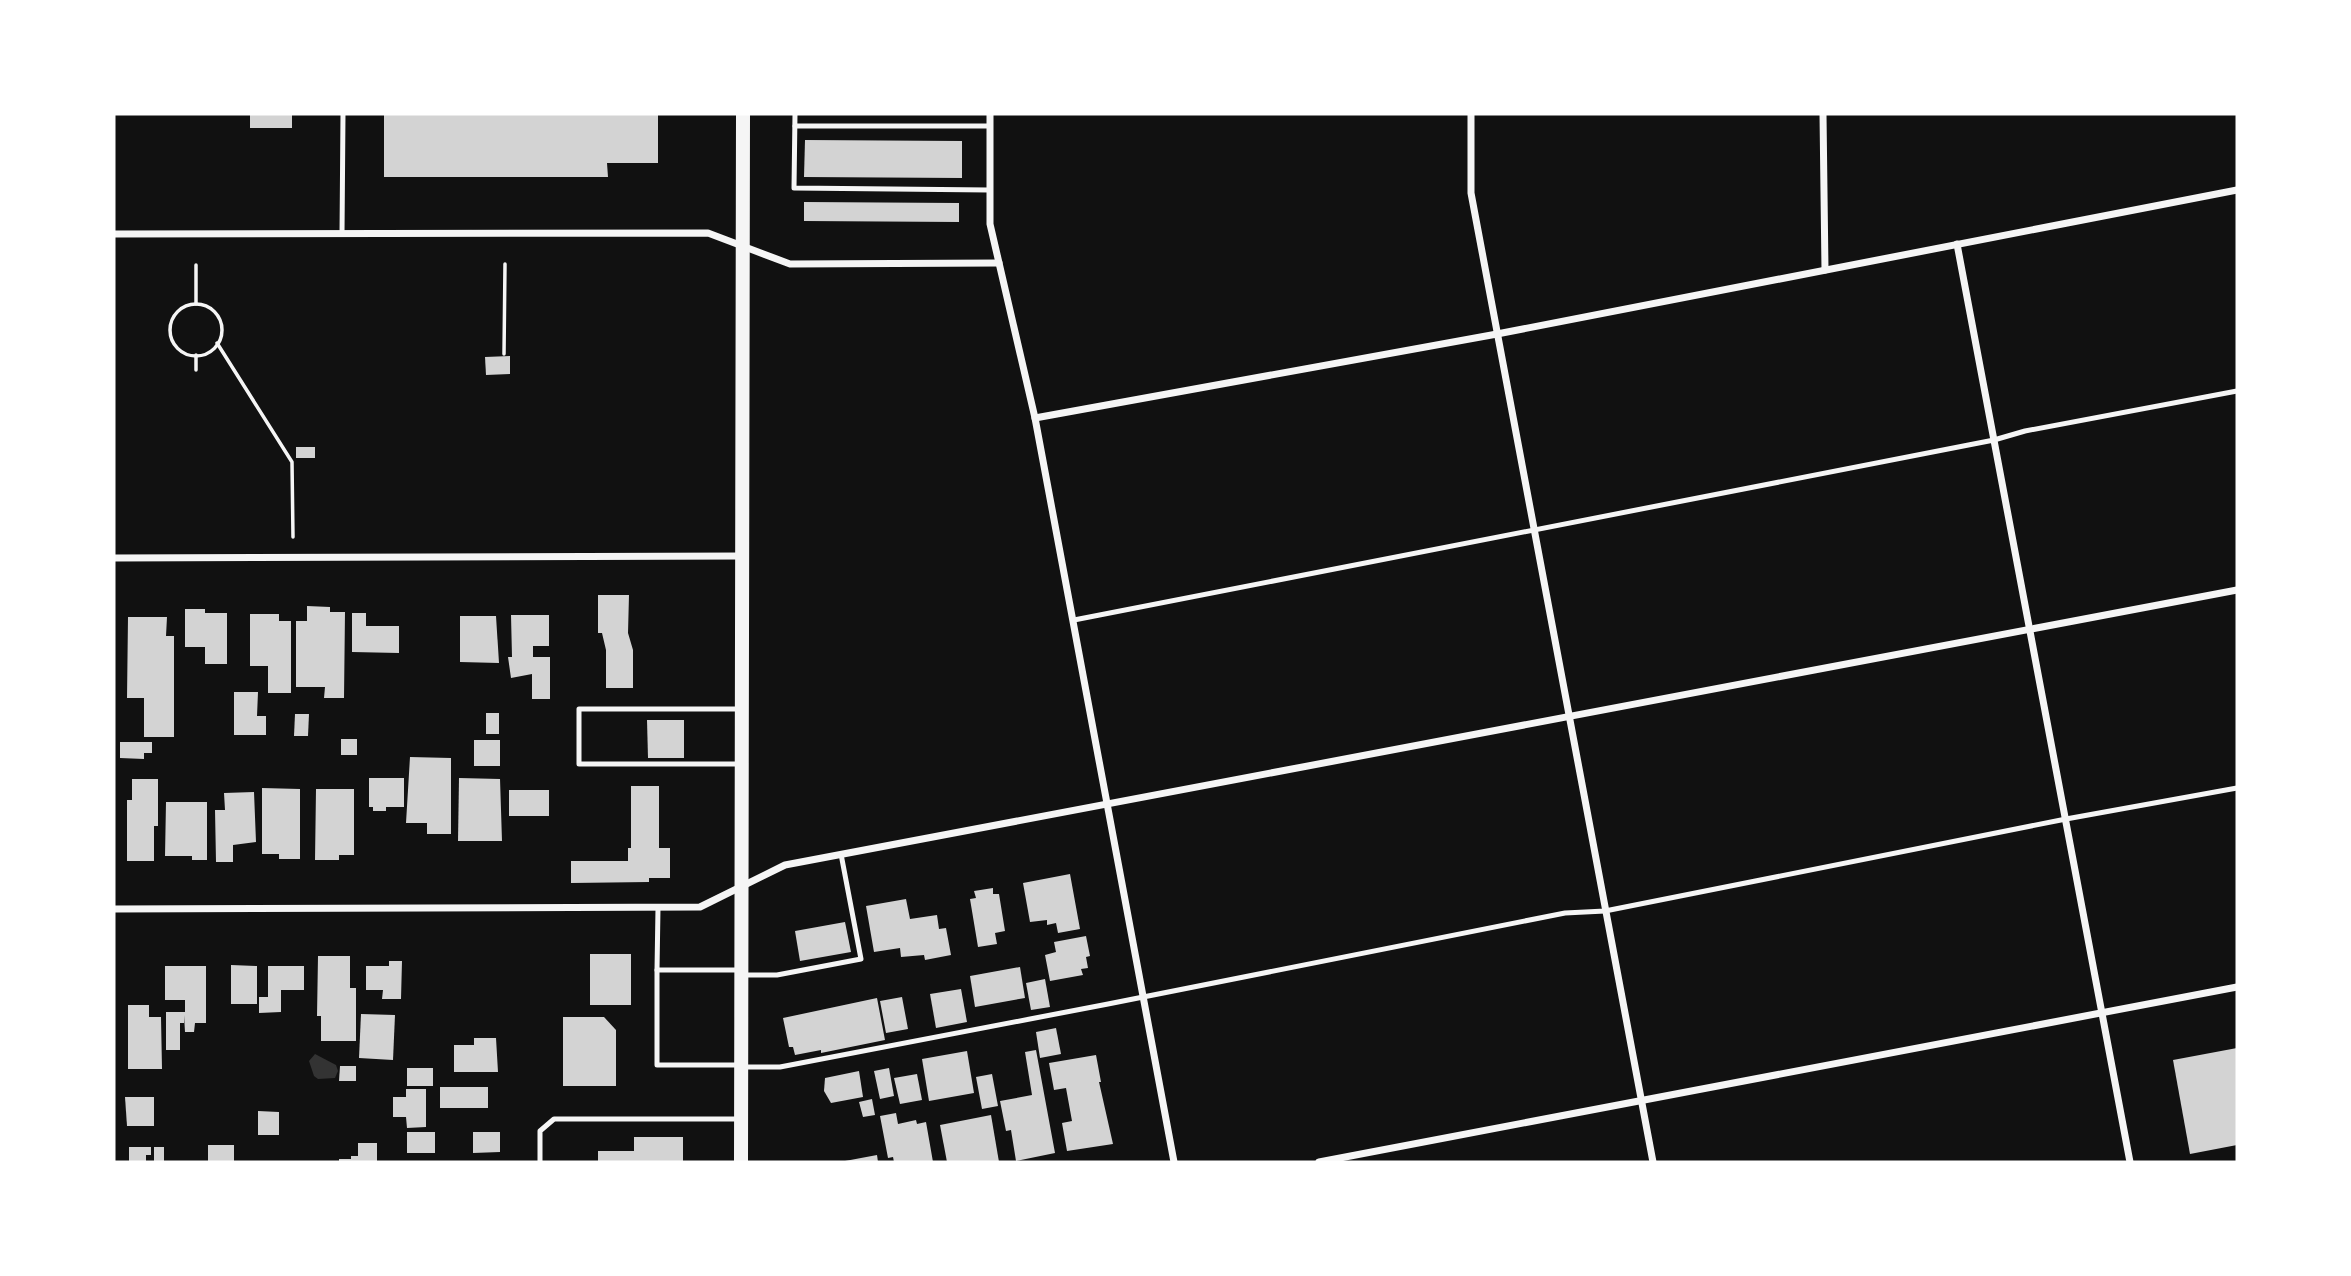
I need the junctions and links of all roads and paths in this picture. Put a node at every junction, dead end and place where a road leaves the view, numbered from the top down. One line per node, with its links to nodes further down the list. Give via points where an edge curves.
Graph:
1 (343, 114): 12 (lane)
2 (743, 114): 14 (main road)
3 (795, 114): 7 (lane)
4 (990, 114): 8 (street)
5 (1471, 114): 20 (street, via 1471,193)
6 (1823, 114): 18 (street)
7 (795, 126): 8 (lane); 9 (lane, via 794,188)
8 (990, 126): 9 (street)
9 (989, 190): 15 (street, via 990,225)
10 (2237, 190): 13 (street)
11 (114, 234): 12 (street)
12 (342, 234): 14 (street, via 708,233)
13 (1957, 244): 18 (street); 27 (street)
14 (744, 247): 15 (street, via 790,264); 30 (main road)
15 (999, 263): 26 (street)
16 (505, 264): 22 (path)
17 (196, 265): 19 (path)
18 (1825, 270): 20 (street)
19 (196, 304): 21 (path, via 219,317); 23 (path, via 175,314 170,330 181,351)
20 (1497, 334): 26 (street); 28 (street)
21 (217, 343): 23 (path); 29 (path, via 292,462)
22 (504, 354)
23 (196, 355): 24 (path)
24 (196, 370)
25 (2237, 391): 27 (lane)
26 (1035, 418): 33 (street)
27 (1994, 440): 28 (lane); 34 (street)
28 (1534, 531): 33 (lane); 36 (street)
29 (293, 537)
30 (743, 556): 31 (street); 35 (main road)
31 (114, 558)
32 (2237, 590): 34 (street)
33 (1074, 620): 39 (street)
34 (2030, 627): 36 (street); 40 (street)
35 (743, 709): 37 (main road); 37 (lane, via 579,709 579,764)
36 (1568, 717): 39 (street); 45 (street)
37 (743, 764): 42 (main road)
38 (2237, 788): 40 (lane)
39 (1109, 805): 41 (street); 49 (street)
40 (2066, 819): 45 (lane); 50 (street)
41 (841, 854): 42 (street, via 785,864); 47 (lane, via 860,959 777,975)
42 (742, 887): 43 (street, via 700,907); 47 (main road)
43 (658, 908): 44 (street); 46 (lane)
44 (114, 909)
45 (1605, 911): 49 (lane, via 1565,913); 52 (street)
46 (657, 970): 47 (lane); 51 (lane, via 657,1065)
47 (742, 972): 51 (main road)
48 (2237, 987): 50 (street)
49 (1143, 997): 51 (lane, via 780,1067); 56 (street)
50 (2103, 1012): 52 (street); 59 (street)
51 (742, 1066): 53 (main road)
52 (1641, 1100): 57 (street); 58 (street)
53 (742, 1119): 54 (lane, via 554,1119 540,1131); 55 (main road)
54 (540, 1162)
55 (741, 1162)
56 (1174, 1162)
57 (1319, 1162)
58 (1653, 1162)
59 (2130, 1162)

